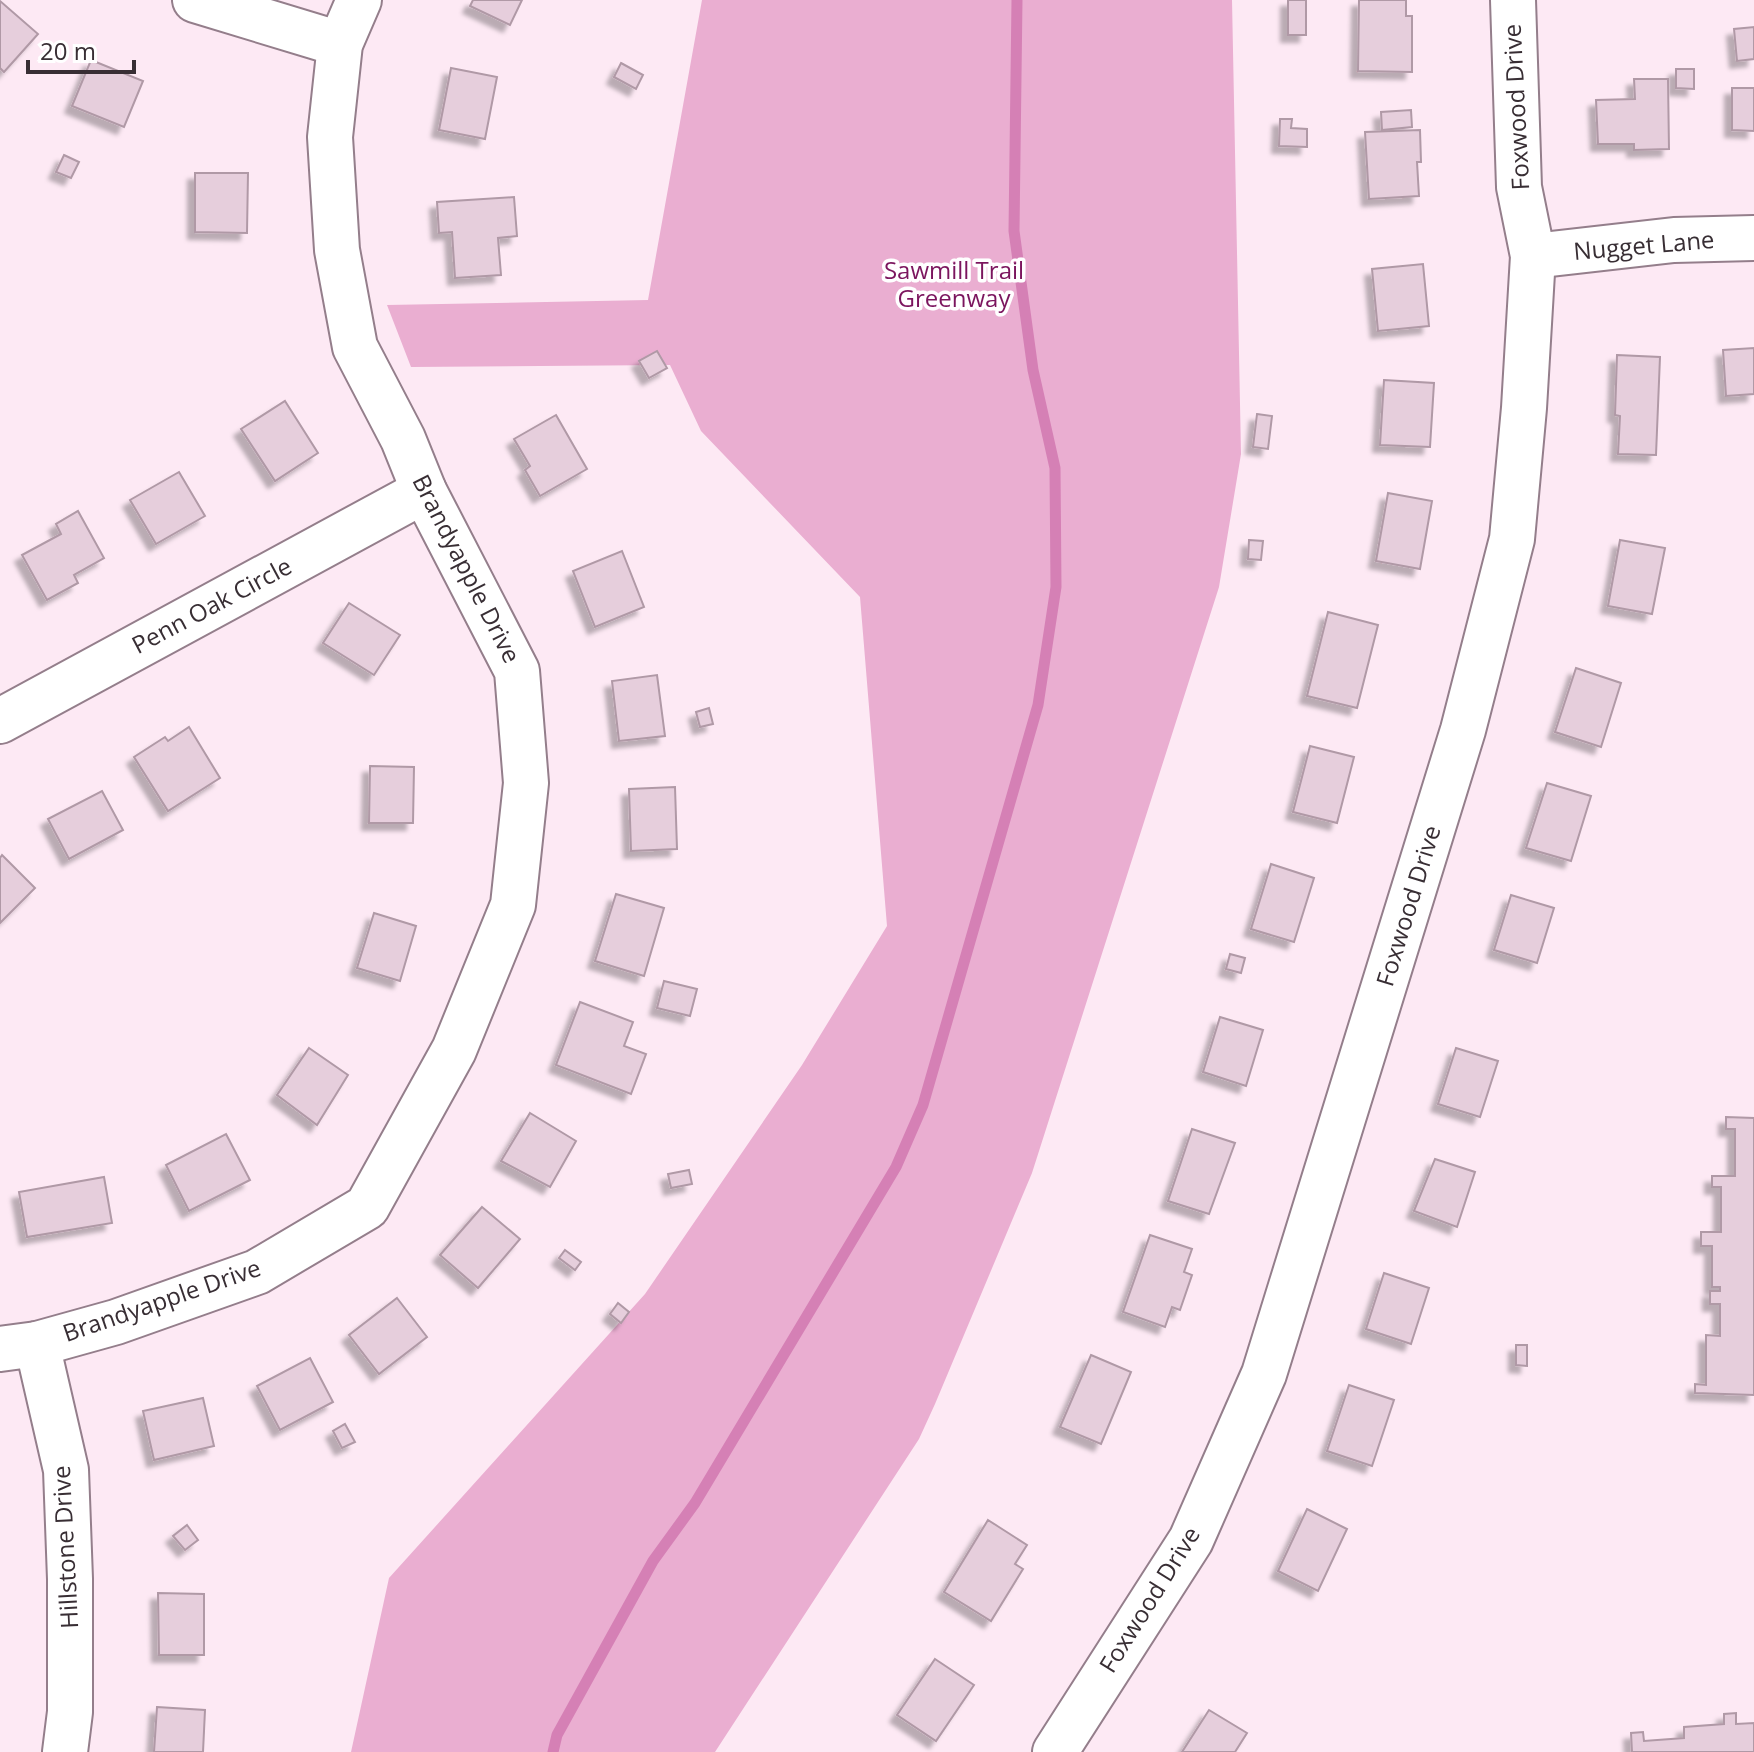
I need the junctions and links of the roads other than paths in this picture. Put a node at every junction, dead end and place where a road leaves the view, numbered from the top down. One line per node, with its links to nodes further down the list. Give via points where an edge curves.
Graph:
1 (195, 0): 4 (street)
2 (359, 0): 4 (street, Brandyapple Drive)
3 (1513, 0): 6 (street, Foxwood Drive, via 1519,187)
4 (340, 44): 7 (street, Brandyapple Drive, via 330,137 337,250 355,347)
5 (1754, 238): 6 (street, Nugget Lane, via 1674,240)
6 (1533, 256): 11 (street, Foxwood Drive, via 1512,539 1463,730 1264,1374 1191,1540)
7 (424, 491): 8 (street, Penn Oak Circle); 9 (street, Brandyapple Drive, via 517,671 526,783 513,905 454,1050 367,1207 257,1272 116,1322)
8 (0, 721)
9 (18, 1346): 10 (street, Hillstone Drive, via 66,1470 70,1712)
10 (65, 1752)
11 (1055, 1752)

